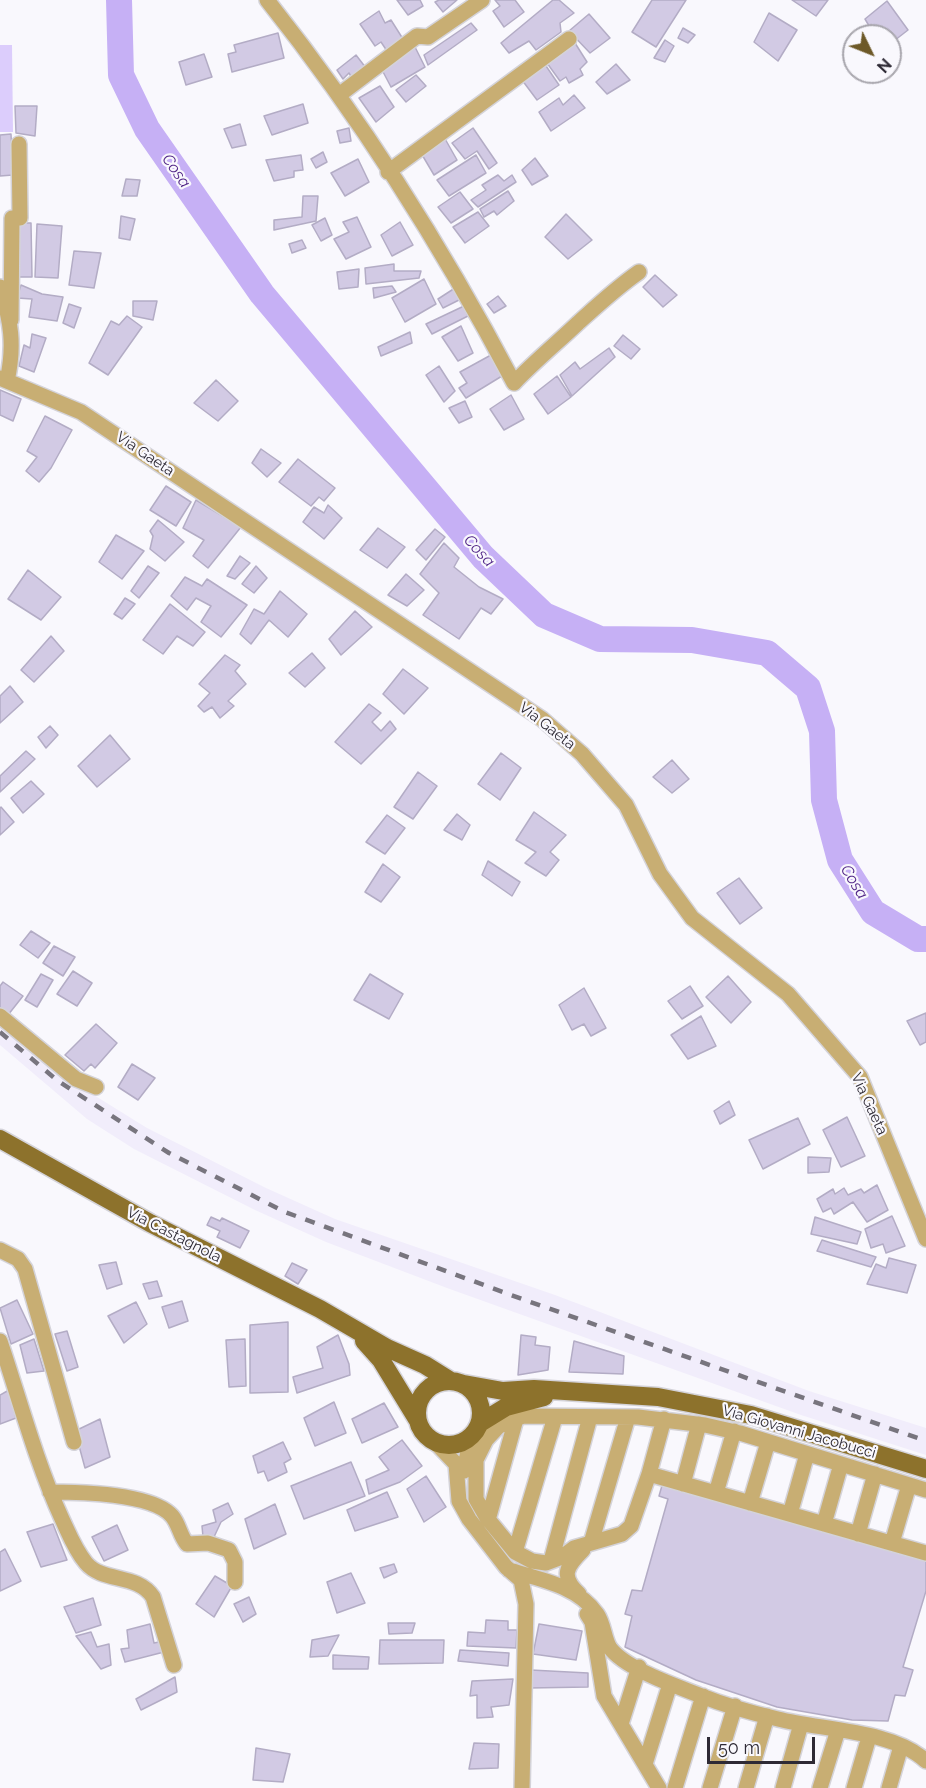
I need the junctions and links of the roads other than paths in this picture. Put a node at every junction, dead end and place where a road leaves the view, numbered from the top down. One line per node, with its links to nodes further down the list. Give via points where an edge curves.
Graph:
1 (267, 0): 4 (street)
2 (482, 0): 4 (street, via 428,37 417,36)
3 (569, 39): 6 (street)
4 (339, 95): 6 (street)
5 (19, 144): 9 (street, via 20,218 12,218)
6 (388, 171): 7 (street, via 469,296 514,383 611,291)
7 (639, 273)
8 (0, 287): 9 (street)
9 (11, 320): 10 (street, via 11,363)
10 (4, 380): 14 (street, Via Gaeta, via 81,412 542,719 582,753 626,805 660,874 692,918 788,994 860,1077)
11 (0, 1016): 12 (street, via 76,1080)
12 (96, 1087)
13 (0, 1139): 16 (main road, Via Castagnola, via 150,1223)
14 (926, 1239)
15 (0, 1250): 29 (street, via 18,1259 25,1269)
16 (351, 1326): 18 (main road, Via Castagnola); 23 (main road, via 381,1360)
17 (0, 1341): 40 (street)
18 (457, 1382): 19 (main road, via 503,1391); 23 (main road, via 440,1382 424,1392 416,1409); 27 (main road, via 477,1396 481,1405)
19 (563, 1392): 27 (main road, via 506,1407); 34 (main road, Via Giovanni Jacobucci, via 658,1397 751,1415)
20 (555, 1417): 21 (street); 24 (street); 50 (street)
21 (590, 1417): 22 (street); 52 (street)
22 (628, 1417): 25 (street); 49 (street)
23 (417, 1419): 30 (main road, via 427,1437)
24 (516, 1419): 45 (street); 45 (street, via 499,1426 476,1460 476,1499)
25 (664, 1419): 26 (street); 35 (street)
26 (699, 1424): 28 (street); 37 (street)
27 (475, 1430): 30 (main road, via 454,1445); 44 (street, via 464,1467)
28 (734, 1431): 31 (street); 41 (street)
29 (74, 1442)
30 (435, 1442): 44 (street, via 456,1464 459,1501)
31 (768, 1442): 32 (street); 42 (street)
32 (807, 1454): 33 (street); 43 (street)
33 (841, 1464): 36 (street); 46 (street)
34 (926, 1469)
35 (649, 1474): 37 (street); 49 (street, via 630,1526 622,1534)
36 (875, 1474): 38 (street); 47 (street)
37 (683, 1484): 41 (street)
38 (909, 1485): 39 (street); 48 (street)
39 (926, 1490)
40 (50, 1492): 54 (street, via 92,1493 156,1507 172,1515 187,1545 208,1543 229,1550 235,1562); 56 (street, via 87,1564 147,1588)
41 (716, 1493): 42 (street)
42 (750, 1503): 43 (street)
43 (790, 1514): 46 (street)
44 (469, 1519): 53 (street)
45 (488, 1520): 50 (street)
46 (824, 1524): 47 (street)
47 (858, 1534): 48 (street)
48 (892, 1543): 51 (street)
49 (590, 1544): 52 (street); 55 (street, via 570,1563 566,1575 569,1585)
50 (515, 1552): 52 (street, via 532,1561)
51 (926, 1553)
52 (551, 1561)
53 (515, 1575): 55 (street, via 569,1590); 62 (street, via 586,1612 592,1622 604,1696); 69 (street, via 526,1604)
54 (235, 1582)
55 (586, 1601): 57 (street, via 598,1615 609,1646)
56 (174, 1665)
57 (639, 1667): 58 (street); 62 (street)
58 (670, 1684): 59 (street); 68 (street)
59 (703, 1696): 60 (street); 71 (street)
60 (735, 1706): 61 (street); 72 (street)
61 (767, 1716): 63 (street); 73 (street)
62 (621, 1724): 68 (street)
63 (801, 1724): 64 (street); 74 (street)
64 (838, 1730): 65 (street); 75 (street)
65 (869, 1737): 66 (street); 76 (street)
66 (901, 1746): 67 (street); 77 (street)
67 (926, 1761)
68 (645, 1764): 70 (street)
69 (522, 1788)
70 (659, 1788)
71 (675, 1788)
72 (710, 1788)
73 (746, 1788)
74 (783, 1788)
75 (820, 1788)
76 (854, 1788)
77 (889, 1788)

